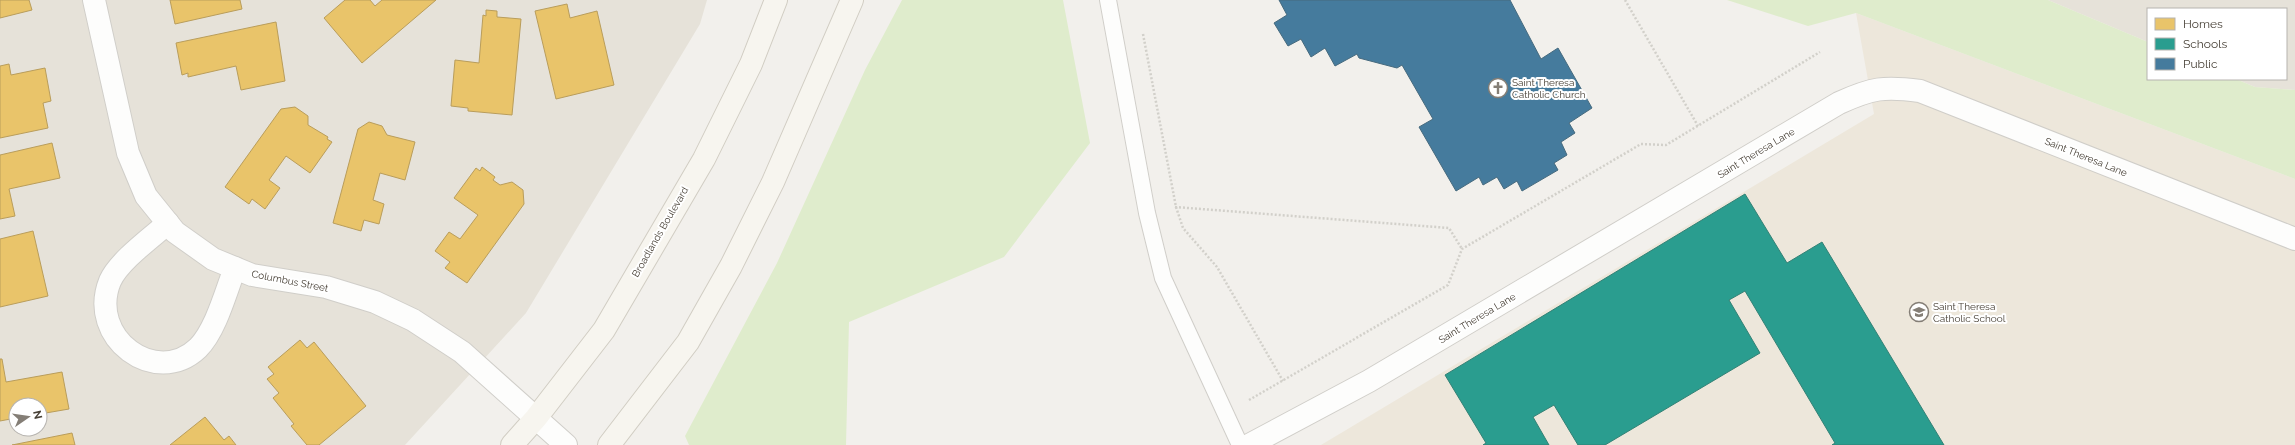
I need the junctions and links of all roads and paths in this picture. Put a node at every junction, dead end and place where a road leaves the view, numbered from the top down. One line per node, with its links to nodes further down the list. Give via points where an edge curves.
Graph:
1 (94, 0): 11 (street, Columbus Street, via 128,153 146,196)
2 (776, 0): 17 (main road, Broadlands Boulevard, via 751,64 704,159 604,330)
3 (852, 0): 20 (main road, via 774,182 731,266 688,342)
4 (1108, 0): 10 (lane)
5 (1625, 0): 8 (path)
6 (1143, 31): 9 (path)
7 (1820, 52): 8 (path)
8 (1698, 126): 13 (path, via 1666,145 1641,144)
9 (1176, 207): 10 (path); 13 (path, via 1449,228); 15 (path, via 1183,228 1217,267)
10 (1147, 213): 16 (lane, via 1163,278)
11 (168, 223): 14 (street, Columbus Street, via 175,232 212,259); 14 (street, via 118,269 110,281 105,312 109,326 127,350 139,357 165,361 182,358 197,349 208,337)
12 (2295, 239): 22 (street, Saint Theresa Lane, via 1920,91 1893,87 1867,90 1839,103 1369,381)
13 (1462, 249): 15 (path, via 1448,285)
14 (235, 268): 17 (street, Columbus Street, via 252,275 326,287 375,302 413,320 462,352)
15 (1283, 380): 16 (path)
16 (1226, 413): 21 (lane)
17 (536, 418): 18 (main road, Broadlands Boulevard); 19 (street, Columbus Street)
18 (512, 445)
19 (566, 445)
20 (609, 445)
21 (1240, 445)
22 (1249, 445)

